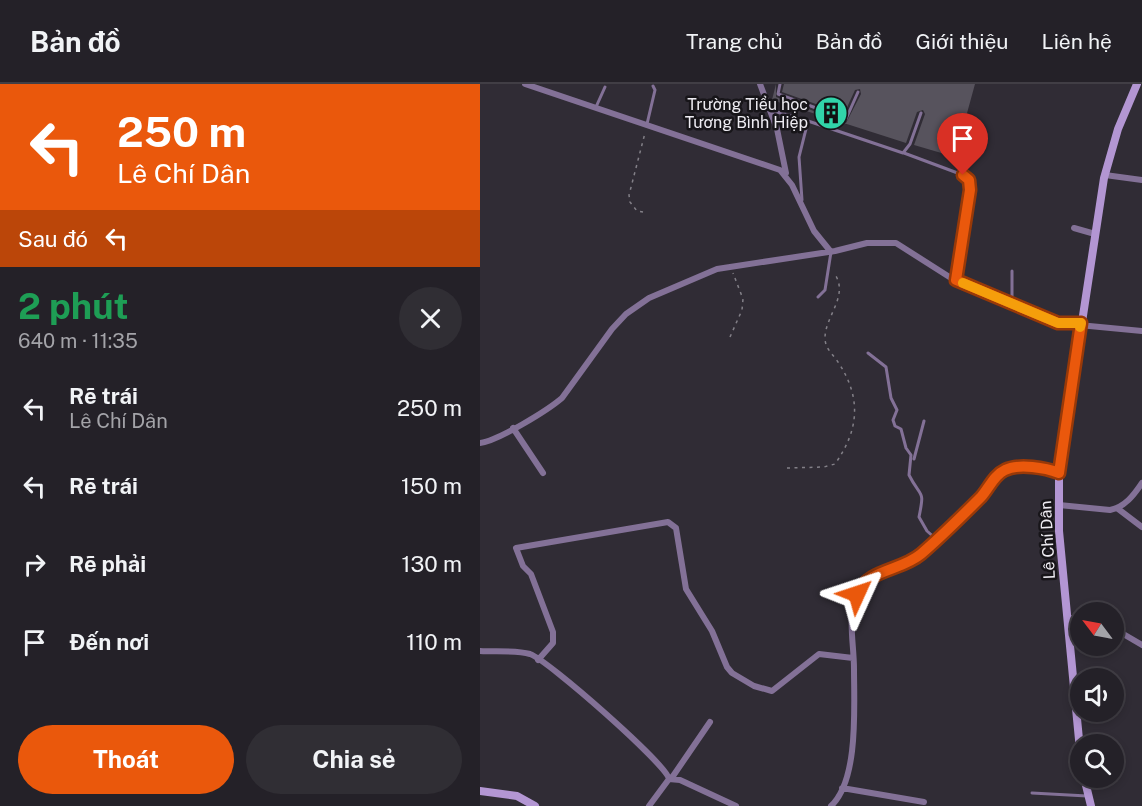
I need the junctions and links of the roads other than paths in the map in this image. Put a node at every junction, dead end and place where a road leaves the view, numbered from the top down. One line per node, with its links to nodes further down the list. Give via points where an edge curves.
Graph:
1 (525, 84): 10 (street)
2 (760, 84): 8 (street)
3 (766, 84): 8 (lane)
4 (780, 84): 9 (lane, via 778,94 788,100 846,119)
5 (1137, 84): 17 (street, Lê Chí Dân)
6 (653, 86): 14 (lane)
7 (605, 87): 10 (lane)
8 (764, 92): 11 (street)
9 (858, 92)
10 (596, 109): 14 (street)
11 (770, 110): 13 (lane); 16 (street)
12 (921, 113): 15 (lane)
13 (808, 121): 15 (lane); 19 (lane, via 799,157)
14 (646, 126): 16 (street)
15 (903, 153): 24 (lane, via 969,180)
16 (786, 174): 19 (street)
17 (1105, 175): 18 (street); 21 (street, Lê Chí Dân)
18 (1142, 180)
19 (802, 208): 22 (street)
20 (1074, 228): 21 (street)
21 (1095, 234): 27 (street, Lê Chí Dân)
22 (831, 252): 24 (street, via 867,243 896,243); 25 (lane, via 825,290); 31 (street, via 732,266 682,282 649,298 626,314 562,398)
23 (1012, 271): 26 (lane)
24 (956, 280): 26 (street)
25 (818, 297)
26 (1012, 302): 27 (street, via 1058,323)
27 (1081, 323): 28 (street); 35 (street, Lê Chí Dân)
28 (1142, 331)
29 (868, 353): 33 (lane, via 886,367 897,410 892,420 902,429)
30 (924, 421): 33 (lane)
31 (513, 428): 32 (street); 34 (street)
32 (480, 443)
33 (913, 460): 40 (lane, via 909,475 922,494 920,517)
34 (543, 473)
35 (1059, 473): 37 (street, Lê Chí Dân); 40 (street, via 1015,466 1005,470)
36 (1142, 483): 38 (street)
37 (1059, 505): 38 (street); 41 (street, Lê Chí Dân)
38 (1117, 508): 39 (street)
39 (1142, 527)
40 (936, 539): 45 (street, via 909,563 867,578 861,584 850,630)
41 (1068, 618): 48 (street, Lê Chí Dân)
42 (1124, 634): 43 (street)
43 (1142, 645)
44 (480, 651): 46 (street, via 531,654)
45 (853, 658): 46 (street, via 819,654 772,691 732,673 686,589 676,528 669,522 516,548 554,632 553,643); 50 (street, via 850,771)
46 (538, 660): 49 (street, via 583,693 659,763)
47 (710, 722): 49 (street)
48 (1079, 734)
49 (670, 779): 57 (street); 58 (street)
50 (842, 788): 55 (street); 59 (street)
51 (1086, 788): 54 (street)
52 (480, 791): 56 (street, via 517,796)
53 (1032, 793): 54 (lane)
54 (1088, 796): 60 (street)
55 (924, 802)
56 (535, 806)
57 (649, 806)
58 (736, 806)
59 (831, 806)
60 (1091, 806)

